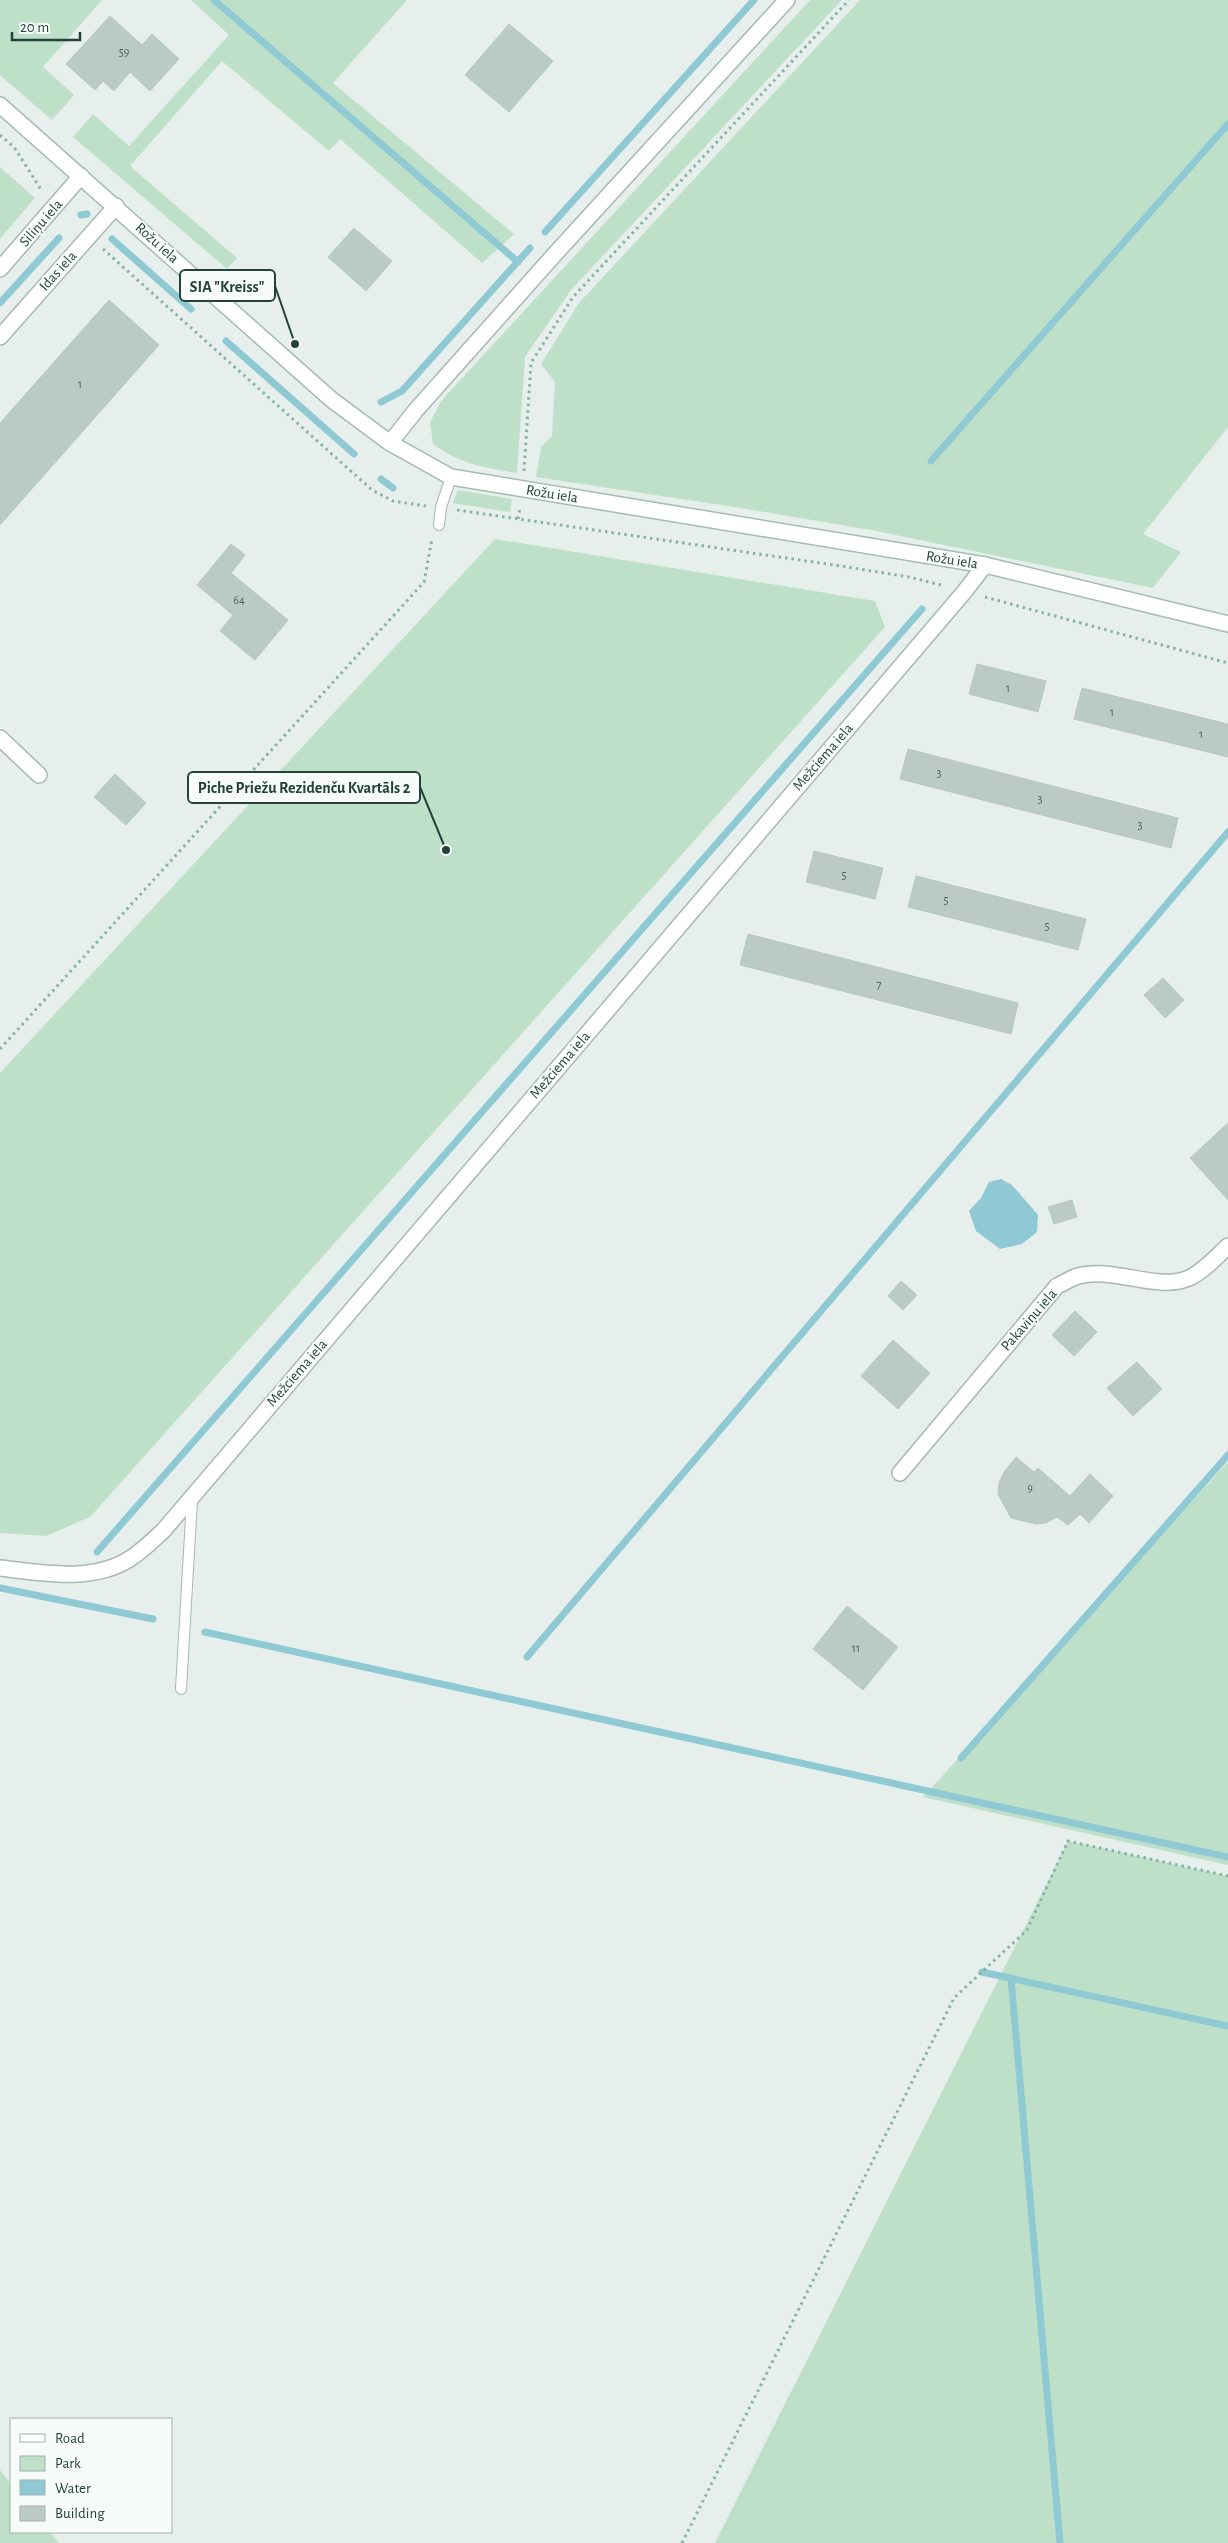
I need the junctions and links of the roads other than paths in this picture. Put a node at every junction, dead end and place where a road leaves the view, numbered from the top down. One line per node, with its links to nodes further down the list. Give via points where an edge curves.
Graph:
1 (787, 0): 7 (street, via 555,254)
2 (0, 105): 3 (street, Rožu iela)
3 (81, 176): 4 (street, Rožu iela); 5 (street, Siliņu iela)
4 (116, 206): 6 (street, Idas iela); 7 (street, Rožu iela, via 332,400)
5 (0, 270)
6 (0, 337)
7 (390, 443): 8 (street, Rožu iela)
8 (451, 477): 9 (lane); 10 (street, Rožu iela)
9 (439, 525)
10 (985, 565): 11 (street, Rožu iela); 16 (street, Mežciema iela, via 264,1411)
11 (1228, 624)
12 (0, 738): 13 (street)
13 (39, 775)
14 (1228, 1246): 15 (street, Pakaviņu iela, via 1203,1270 1188,1278 1168,1282 1098,1273 1077,1276 1057,1286)
15 (900, 1473)
16 (192, 1500): 17 (street, Mežciema iela, via 164,1531 130,1559 90,1574 44,1574); 18 (lane)
17 (0, 1568)
18 (181, 1689)

